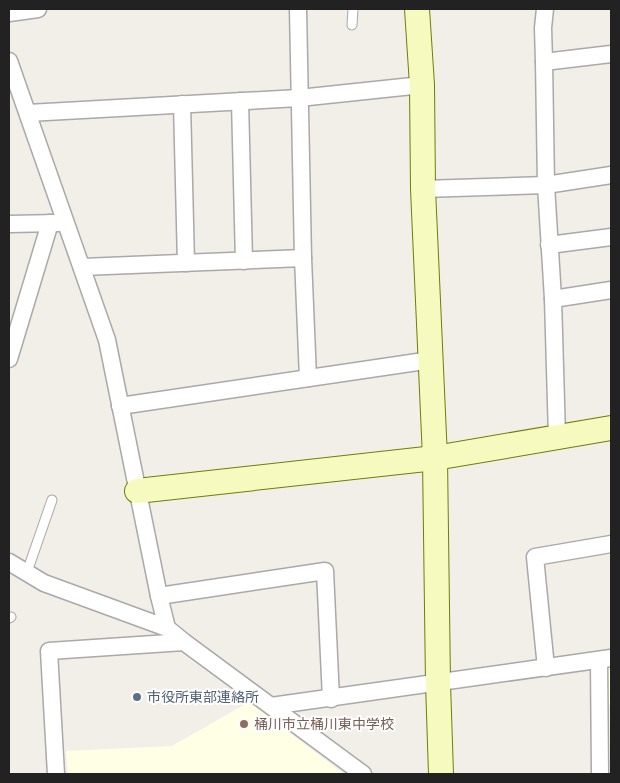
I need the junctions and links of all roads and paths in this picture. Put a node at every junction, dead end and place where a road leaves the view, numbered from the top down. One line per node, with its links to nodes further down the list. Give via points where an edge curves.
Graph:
1 (38, 9): 6 (street)
2 (298, 9): 12 (street)
3 (353, 9): 7 (lane)
4 (417, 9): 11 (street)
5 (545, 9): 10 (street)
6 (9, 13)
7 (352, 25)
8 (611, 54): 10 (street)
9 (9, 61): 15 (street)
10 (544, 62): 17 (street)
11 (422, 85): 12 (street); 18 (street)
12 (299, 98): 13 (street); 23 (street)
13 (240, 101): 14 (street); 24 (street)
14 (182, 104): 15 (street); 25 (street)
15 (28, 113): 19 (street)
16 (611, 174): 17 (street)
17 (546, 185): 18 (street); 22 (street)
18 (422, 189): 30 (street)
19 (58, 223): 20 (street); 26 (street); 29 (street)
20 (9, 224)
21 (611, 237): 22 (street)
22 (549, 245): 28 (street)
23 (302, 258): 24 (street); 31 (street)
24 (244, 261): 25 (street)
25 (186, 263): 26 (street)
26 (82, 267): 32 (street, via 107,340)
27 (611, 290): 28 (street)
28 (553, 299): 34 (street)
29 (10, 353)
30 (431, 360): 31 (street); 35 (street)
31 (308, 378): 32 (street)
32 (120, 406): 36 (street)
33 (611, 428): 34 (street)
34 (558, 437): 35 (street)
35 (435, 458): 36 (street); 46 (street)
36 (137, 491): 41 (street)
37 (52, 500): 40 (lane)
38 (611, 544): 45 (street, via 535,557)
39 (9, 562): 40 (street)
40 (27, 572): 42 (street, via 44,583)
41 (159, 596): 42 (street); 47 (street, via 324,571)
42 (167, 628): 43 (street)
43 (184, 642): 48 (street); 49 (street, via 49,651)
44 (605, 659): 45 (street); 52 (street)
45 (546, 668): 46 (street)
46 (438, 683): 47 (street); 51 (street)
47 (330, 699): 48 (street)
48 (271, 706): 50 (street)
49 (56, 774)
50 (363, 774)
51 (441, 774)
52 (600, 774)

